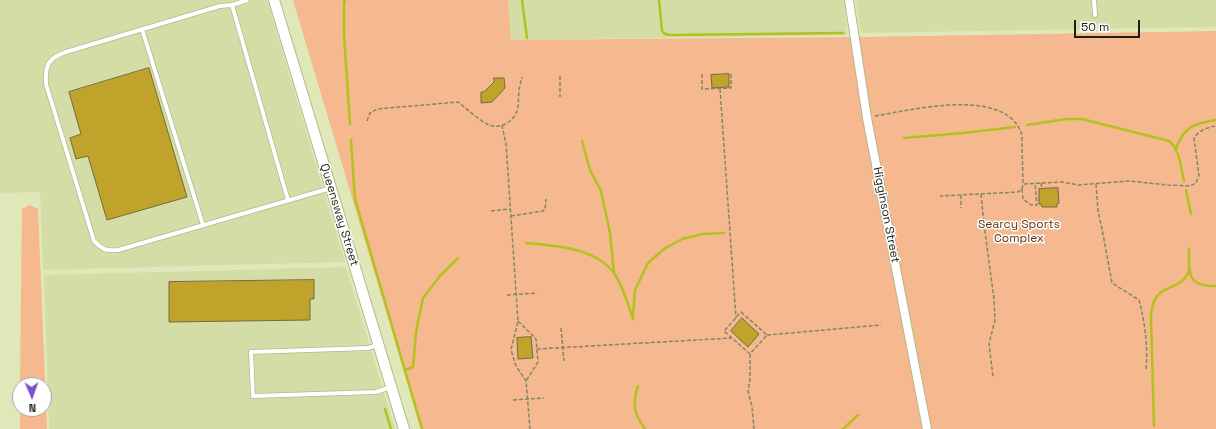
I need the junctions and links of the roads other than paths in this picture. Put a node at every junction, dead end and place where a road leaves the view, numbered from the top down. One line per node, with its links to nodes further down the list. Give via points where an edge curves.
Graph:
1 (247, 0): 5 (lane)
2 (274, 0): 8 (street, Queensway Street)
3 (849, 0): 14 (street, Higginson Street, via 867,118)
4 (1094, 0): 6 (lane)
5 (232, 5): 7 (lane, via 220,6); 9 (lane)
6 (1095, 15)
7 (142, 29): 10 (lane); 10 (lane, via 55,56 47,64 46,84 94,241 100,248 108,251 118,250)
8 (331, 188): 9 (lane); 11 (street, Queensway Street)
9 (288, 200): 10 (lane)
10 (203, 225)
11 (379, 344): 12 (street, Queensway Street); 12 (lane, via 368,348 251,352 253,396 376,392)
12 (392, 387): 13 (street, Queensway Street)
13 (404, 429)
14 (927, 429)

